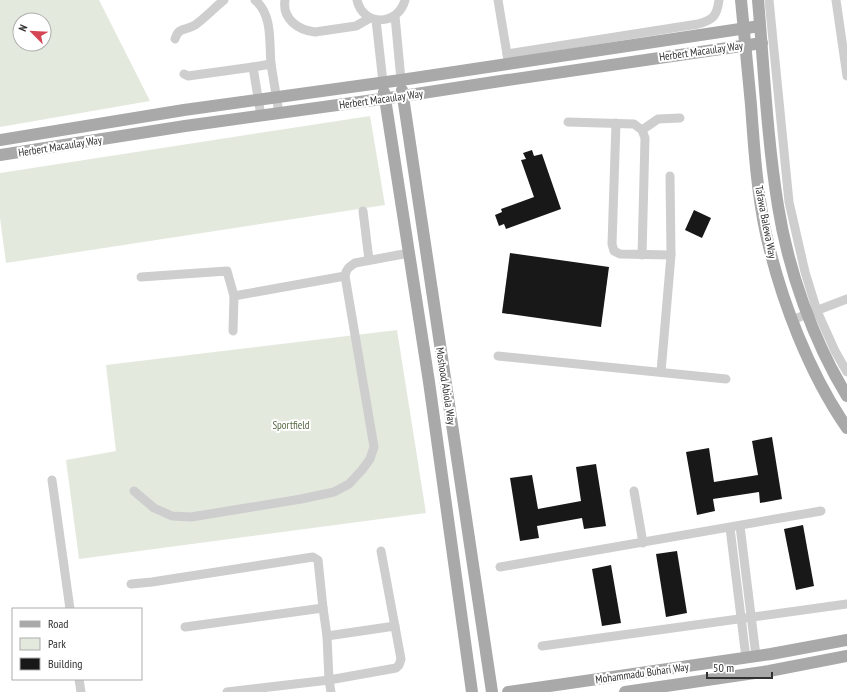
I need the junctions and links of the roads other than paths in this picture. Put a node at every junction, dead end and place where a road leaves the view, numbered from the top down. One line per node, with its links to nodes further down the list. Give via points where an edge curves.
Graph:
1 (224, 0): 17 (street, via 194,26 177,33)
2 (255, 0): 21 (street, via 264,9 268,20)
3 (285, 0): 14 (street, via 285,9 294,25 308,31 356,26)
4 (357, 0): 14 (street, via 361,9)
5 (405, 0): 13 (street)
6 (498, 0): 20 (street)
7 (719, 0): 20 (street, via 715,16 698,24)
8 (741, 0): 16 (main road, Tafawa Balewa Way)
9 (758, 0): 15 (main road, Tafawa Balewa Way)
10 (769, 0): 49 (street, via 789,202)
11 (836, 0): 12 (street)
12 (843, 15): 24 (street)
13 (395, 16): 14 (street, via 383,20); 25 (street)
14 (373, 19): 26 (street)
15 (760, 26): 16 (main road, Herbert Macaulay Way); 18 (main road, Tafawa Balewa Way)
16 (743, 28): 19 (main road, Tafawa Balewa Way); 20 (main road, Herbert Macaulay Way)
17 (175, 39)
18 (762, 43): 19 (main road, Herbert Macaulay Way); 49 (main road, Tafawa Balewa Way, via 778,206 786,244)
19 (744, 45): 27 (main road, Herbert Macaulay Way); 50 (main road, Tafawa Balewa Way, via 766,234)
20 (508, 59): 25 (main road, Herbert Macaulay Way)
21 (271, 64): 22 (street); 28 (street)
22 (253, 67): 23 (street, via 188,76); 30 (street)
23 (184, 74)
24 (847, 76)
25 (401, 80): 26 (main road, Herbert Macaulay Way); 27 (main road, Moshood Abiola Way)
26 (383, 82): 28 (main road, Herbert Macaulay Way); 29 (main road, Moshood Abiola Way)
27 (403, 96): 29 (main road, Herbert Macaulay Way); 56 (main road, Moshood Abiola Way)
28 (276, 97): 30 (main road, Herbert Macaulay Way); 31 (street)
29 (385, 99): 31 (main road, Herbert Macaulay Way); 41 (main road, Moshood Abiola Way)
30 (258, 100): 32 (street); 37 (main road, Herbert Macaulay Way)
31 (279, 113): 32 (main road, Herbert Macaulay Way)
32 (261, 116): 38 (main road, Herbert Macaulay Way)
33 (680, 118): 36 (street, via 658,119)
34 (568, 122): 35 (street)
35 (616, 123): 36 (street, via 634,124); 42 (street, via 612,244 614,251 620,254)
36 (642, 130): 42 (street, via 645,138)
37 (0, 140)
38 (0, 155)
39 (670, 176): 43 (street)
40 (363, 211): 44 (street)
41 (409, 253): 44 (street); 57 (main road, Moshood Abiola Way)
42 (642, 255): 43 (street)
43 (671, 256): 53 (street)
44 (369, 260): 45 (street, via 349,267)
45 (345, 276): 47 (street); 62 (street, via 374,447 370,459 349,484 334,492 308,498 191,517 172,516 154,508)
46 (141, 277): 47 (street, via 227,271)
47 (234, 296): 51 (street)
48 (847, 299): 49 (street)
49 (812, 313): 50 (street); 54 (street); 58 (main road, Tafawa Balewa Way, via 815,335)
50 (792, 320): 59 (main road, Tafawa Balewa Way, via 817,377)
51 (233, 331)
52 (498, 356): 53 (street)
53 (661, 372): 55 (street)
54 (847, 372)
55 (726, 379)
56 (445, 380): 57 (main road); 88 (main road, Moshood Abiola Way)
57 (429, 382): 87 (main road, Moshood Abiola Way)
58 (847, 396)
59 (847, 428)
60 (52, 480): 71 (street)
61 (634, 491): 66 (street)
62 (134, 492)
63 (821, 512): 64 (street)
64 (740, 526): 65 (street); 73 (street)
65 (730, 528): 66 (street); 74 (street)
66 (644, 543): 68 (street)
67 (381, 551): 75 (street)
68 (500, 567)
69 (131, 584): 72 (street, via 313,557 318,560)
70 (847, 604): 73 (street)
71 (70, 608)
72 (323, 608): 76 (street); 77 (street)
73 (752, 617): 74 (street); 81 (street)
74 (742, 618): 79 (street); 81 (street)
75 (394, 626): 77 (street); 83 (street, via 401,659 396,668)
76 (185, 627)
77 (328, 636): 83 (street)
78 (847, 640): 81 (main road, Mohammadu Buhari Way)
79 (542, 646)
80 (847, 656): 90 (main road, Mohammadu Buhari Way, via 769,671)
81 (751, 657): 89 (main road, Mohammadu Buhari Way)
82 (79, 680): 84 (street)
83 (329, 680): 85 (street); 86 (street)
84 (80, 692)
85 (227, 692)
86 (331, 692)
87 (472, 692)
88 (492, 692)
89 (508, 692)
90 (625, 692)

